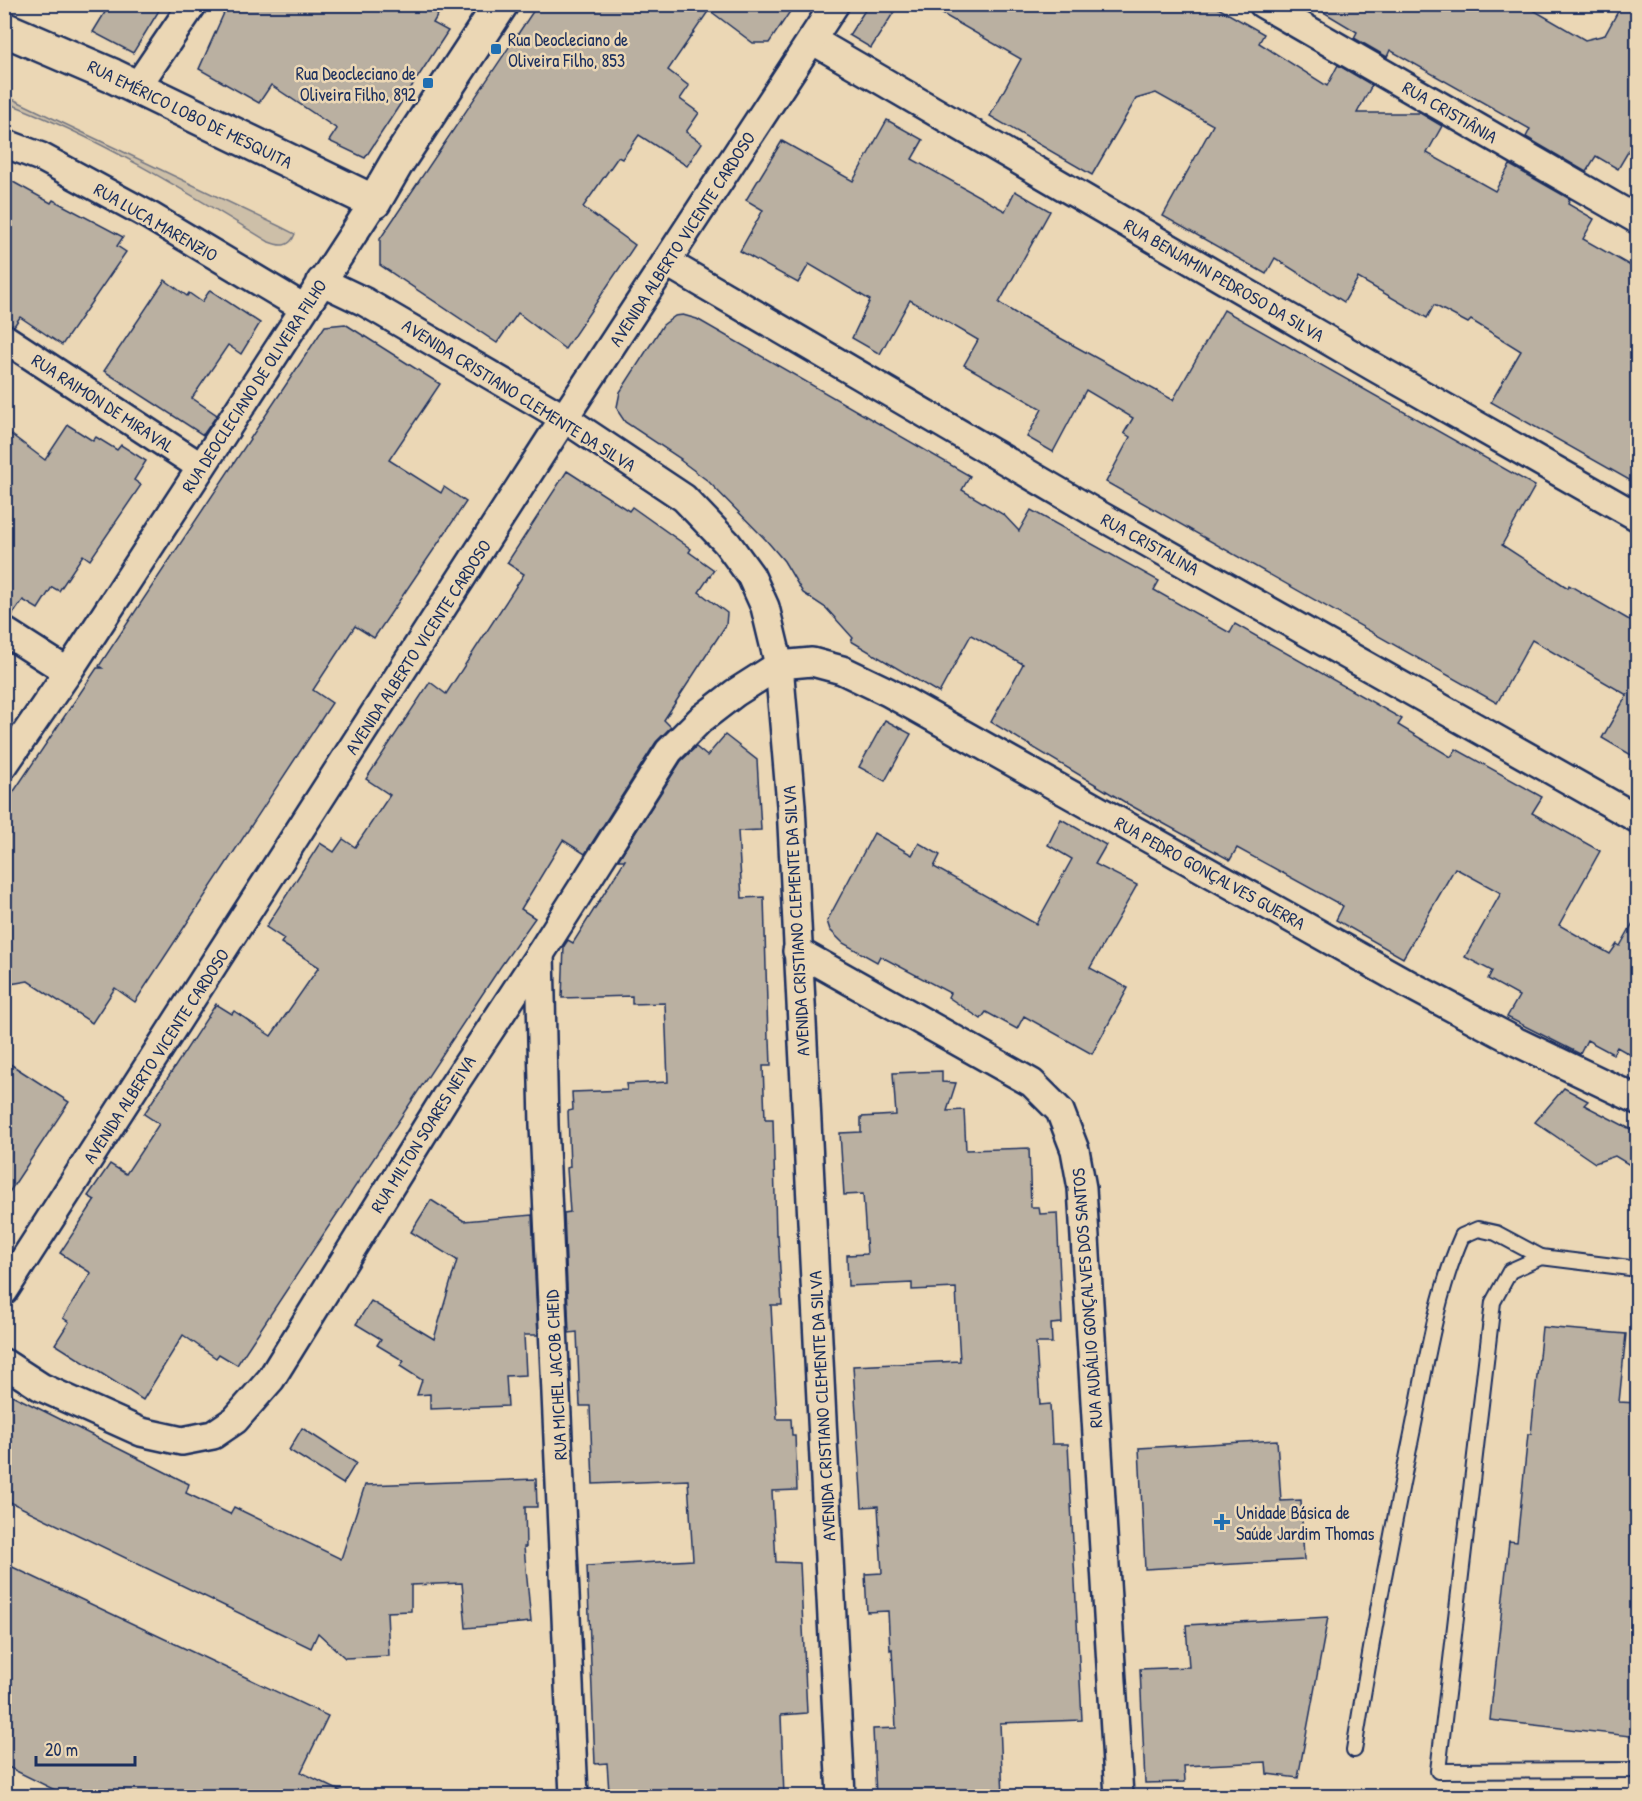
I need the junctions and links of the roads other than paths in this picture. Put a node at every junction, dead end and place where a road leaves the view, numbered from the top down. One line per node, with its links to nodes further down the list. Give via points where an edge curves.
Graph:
1 (193, 4): 7 (street)
2 (501, 4): 9 (street, RUA DEOCLECIANO DE OLIVEIRA FILHO)
3 (835, 4): 6 (street, AVENIDA ALBERTO VICENTE CARDOSO)
4 (1263, 4): 10 (street, RUA CRISTIÂNIA)
5 (4, 28): 7 (street, RUA EMÉRICO LOBO DE MESQUITA)
6 (812, 40): 11 (street, AVENIDA ALBERTO VICENTE CARDOSO); 17 (street, RUA BENJAMIN PEDROSO DA SILVA)
7 (136, 88): 9 (street, RUA EMÉRICO LOBO DE MESQUITA)
8 (4, 143): 13 (street, RUA LUCA MARENZIO, via 41,157 150,216)
9 (374, 202): 12 (street, RUA DEOCLECIANO DE OLIVEIRA FILHO)
10 (1638, 220)
11 (666, 262): 15 (street, AVENIDA ALBERTO VICENTE CARDOSO); 22 (street, RUA CRISTALINA, via 1092,511)
12 (321, 281): 13 (street, RUA DEOCLECIANO DE OLIVEIRA FILHO); 15 (street, AVENIDA CRISTIANO CLEMENTE DA SILVA, via 366,302)
13 (304, 308): 16 (street, RUA DEOCLECIANO DE OLIVEIRA FILHO)
14 (4, 338): 16 (street, RUA RAIMON DE MIRAVAL)
15 (564, 418): 19 (street, AVENIDA CRISTIANO CLEMENTE DA SILVA, via 684,498 727,543 751,576 765,607); 28 (street, AVENIDA ALBERTO VICENTE CARDOSO)
16 (201, 467): 20 (street, RUA DEOCLECIANO DE OLIVEIRA FILHO)
17 (1638, 517)
18 (4, 631): 20 (street)
19 (780, 665): 23 (street, AVENIDA CRISTIANO CLEMENTE DA SILVA); 24 (street, RUA MILTON SOARES NEIVA, via 700,720 669,751); 25 (street, RUA PEDRO GONÇALVES GUERRA, via 812,662 842,670 888,692 1410,985)
20 (68, 672): 21 (street, RUA DEOCLECIANO DE OLIVEIRA FILHO)
21 (4, 765)
22 (1638, 819)
23 (797, 951): 33 (street, AVENIDA CRISTIANO CLEMENTE DA SILVA); 34 (street, RUA AUDÁLIO GONÇALVES DOS SANTOS, via 1032,1083 1060,1111 1075,1150 1082,1188)
24 (540, 954): 29 (street, RUA MILTON SOARES NEIVA, via 445,1098 271,1378 235,1420 213,1435 182,1441 141,1432 41,1387); 32 (street, RUA MICHEL JACOB CHEID)
25 (1638, 1100)
26 (1541, 1257): 27 (lane); 30 (lane, via 1496,1233 1478,1229 1462,1236 1449,1267 1385,1566); 31 (lane, via 1510,1270 1493,1302 1438,1771)
27 (1638, 1269)
28 (4, 1291)
29 (4, 1363)
30 (1354, 1750)
31 (1638, 1770)
32 (574, 1797)
33 (841, 1797)
34 (1119, 1797)

